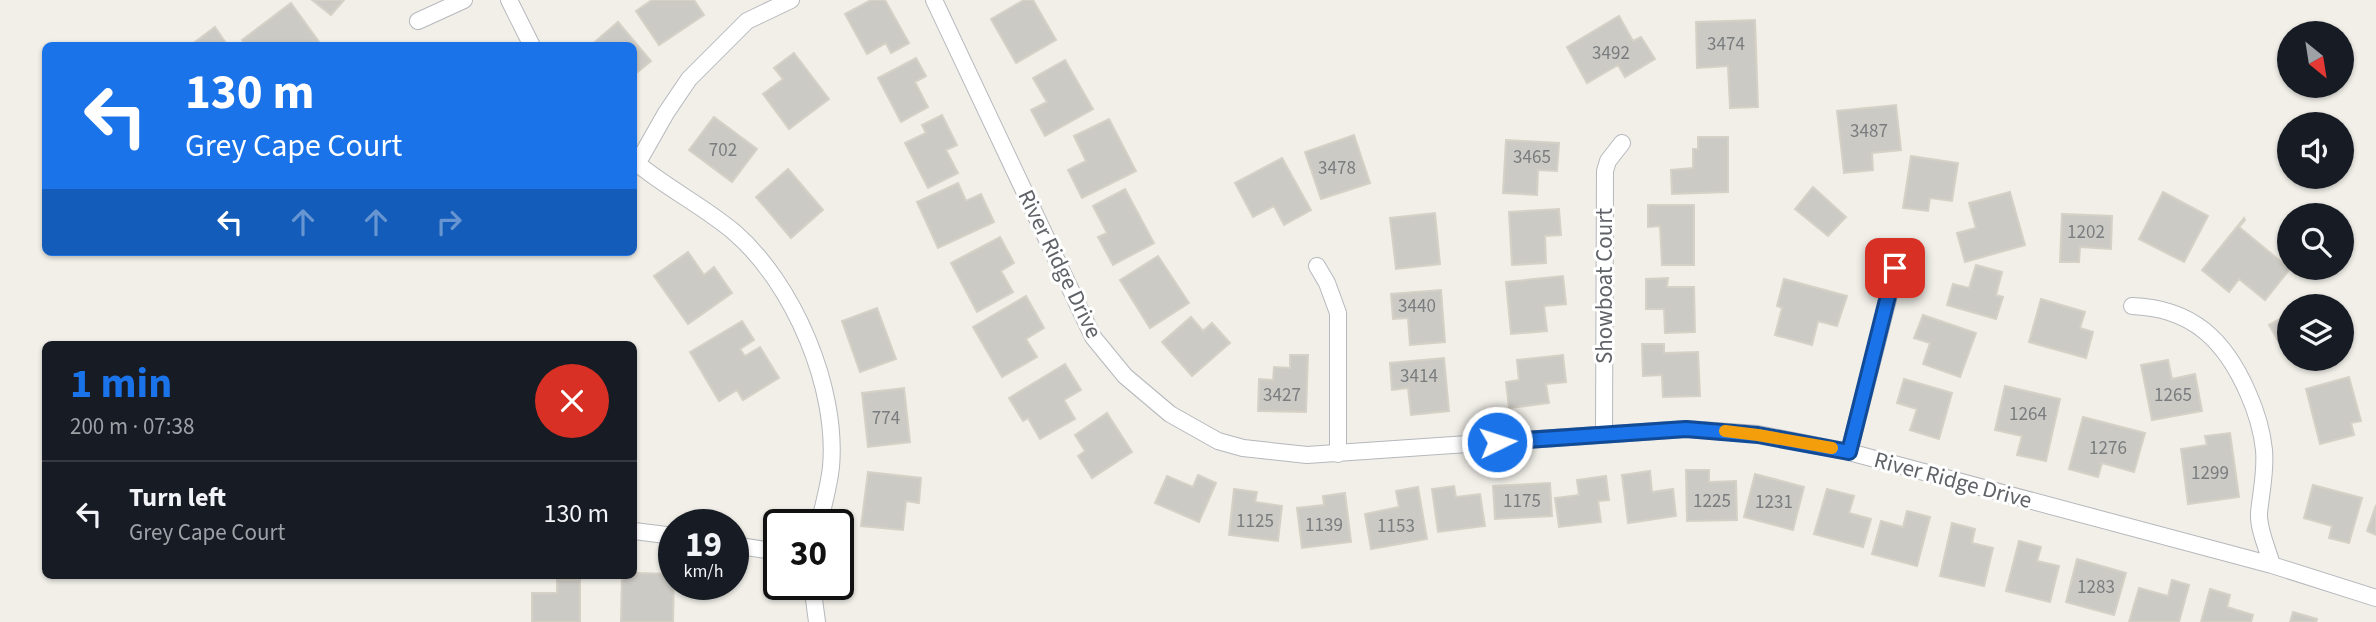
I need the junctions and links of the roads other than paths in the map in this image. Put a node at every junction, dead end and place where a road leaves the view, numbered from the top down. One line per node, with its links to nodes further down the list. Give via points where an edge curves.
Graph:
1 (464, 0): 5 (street)
2 (509, 0): 6 (street)
3 (791, 0): 8 (street, via 747,21 689,79)
4 (934, 0): 15 (street, River Ridge Drive, via 1089,330 1106,355 1163,409 1217,441 1287,454)
5 (418, 21)
6 (530, 42)
7 (1622, 144): 13 (street, Showboat Court, via 1605,171)
8 (637, 160)
9 (637, 164): 16 (street, via 735,233 774,277 799,320 820,372 830,424 831,468)
10 (1317, 266): 15 (street, via 1338,313)
11 (1895, 268): 14 (street)
12 (2132, 306): 19 (street, via 2173,312 2204,329 2240,374 2264,447 2259,516)
13 (1604, 434): 14 (street, River Ridge Drive, via 1720,430); 15 (street, River Ridge Drive)
14 (1849, 452): 19 (street, River Ridge Drive)
15 (1338, 454)
16 (822, 509)
17 (637, 531): 18 (street)
18 (658, 534)
19 (2272, 565): 20 (street, River Ridge Drive)
20 (2376, 598)
21 (814, 600): 22 (street)
22 (817, 622)

